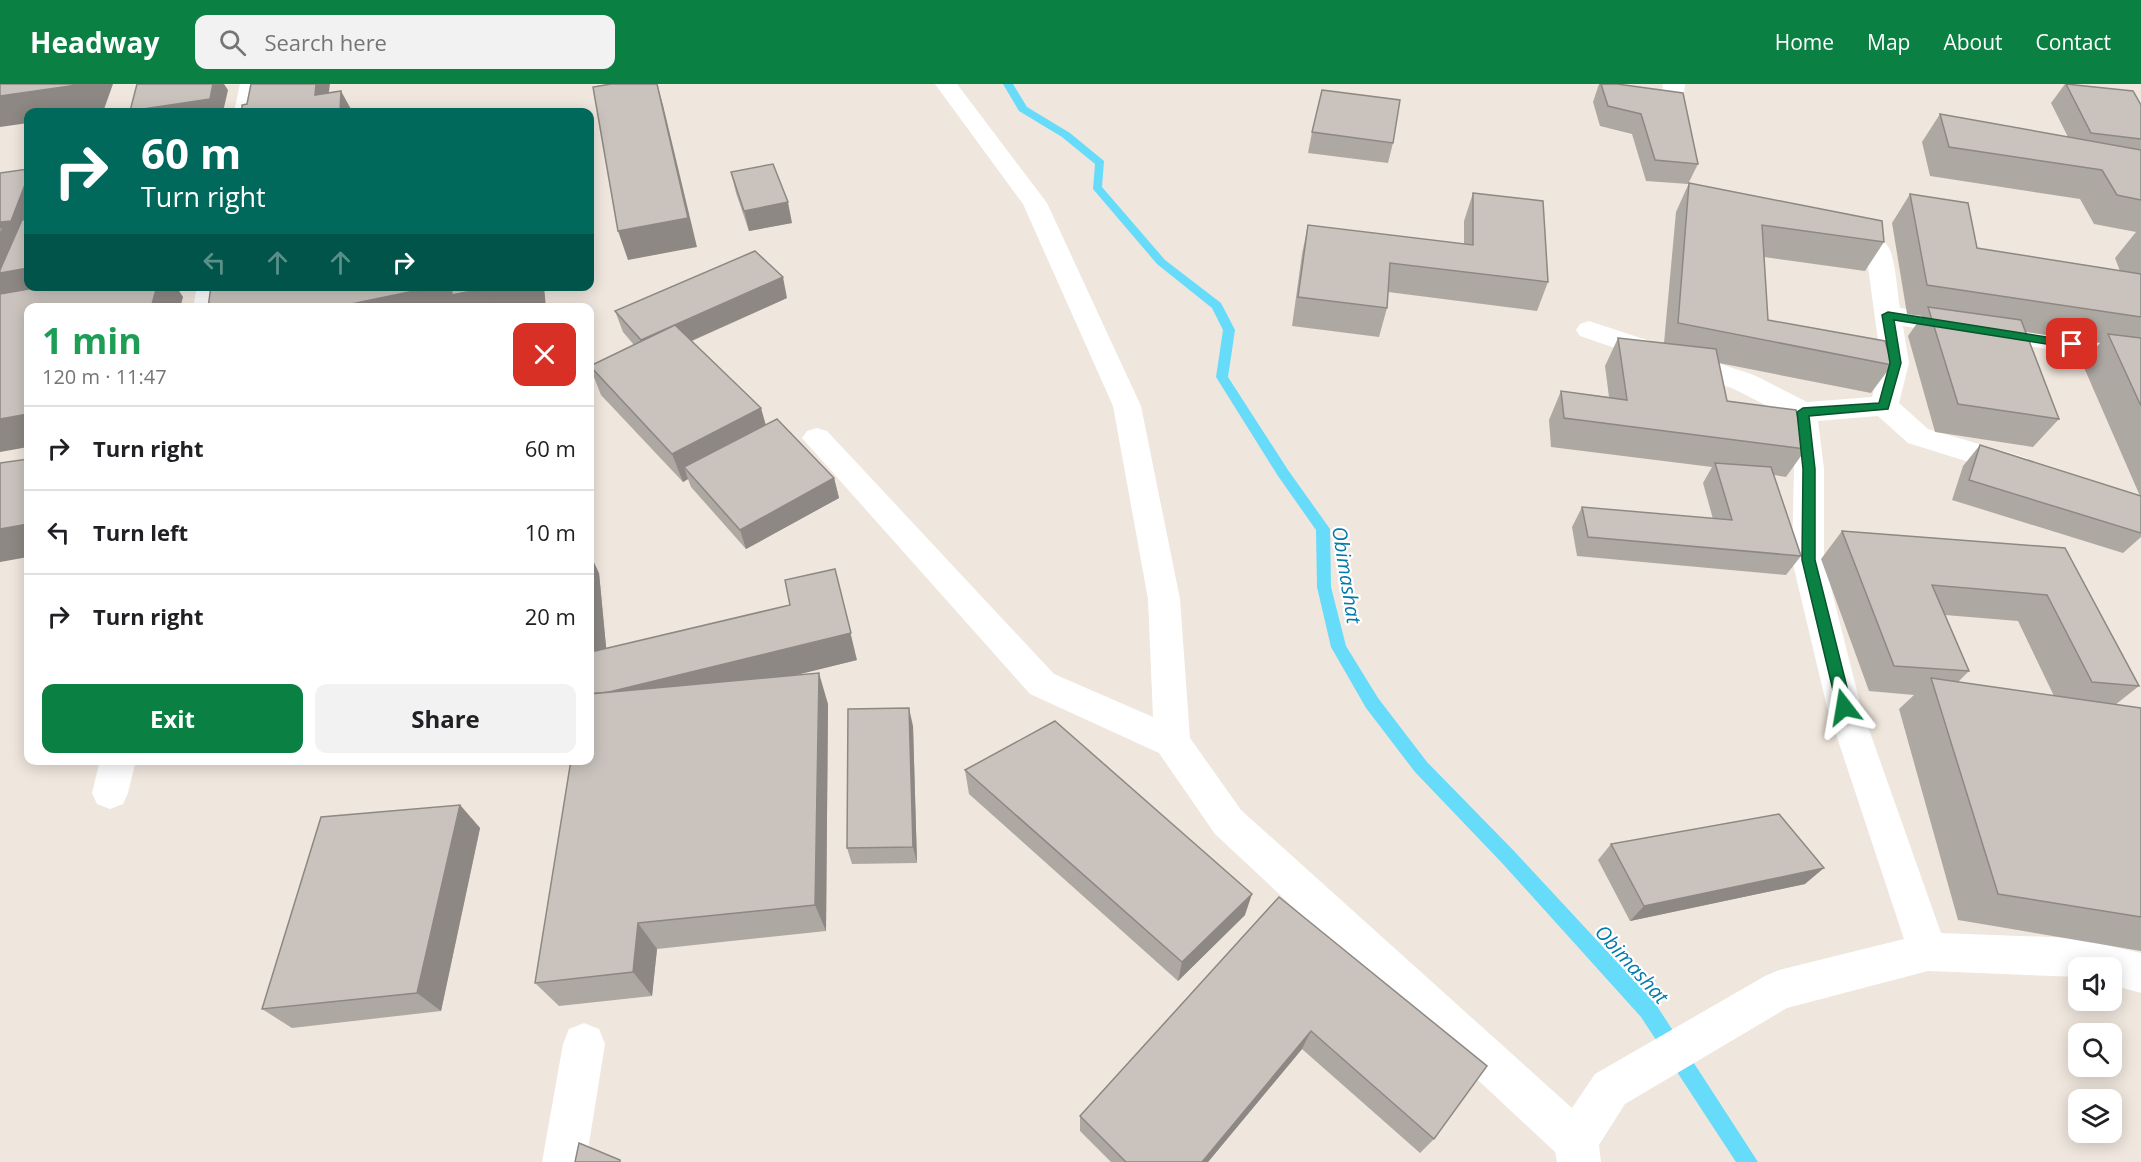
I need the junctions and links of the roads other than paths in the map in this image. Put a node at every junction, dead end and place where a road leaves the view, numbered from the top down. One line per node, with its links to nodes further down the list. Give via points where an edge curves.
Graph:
1 (251, 84): 3 (street)
2 (946, 84): 12 (street, via 1035,203 1127,406 1164,599)
3 (247, 108)
4 (1815, 223): 5 (street, via 1861,233 1878,250)
5 (1888, 315): 7 (street); 8 (street, via 1895,363)
6 (1589, 330): 9 (street, via 1744,382)
7 (2141, 355)
8 (1884, 406): 9 (street); 11 (street, via 1918,436)
9 (1803, 412): 13 (street, via 1809,469 1808,560 1844,707)
10 (818, 438): 12 (street, via 1042,684)
11 (2048, 475)
12 (1172, 742): 16 (street, via 1228,822)
13 (1928, 952): 14 (street, via 2076,957); 16 (street, via 1779,990 1610,1089)
14 (2141, 973)
15 (584, 1044): 17 (street)
16 (1577, 1151)
17 (564, 1162)

